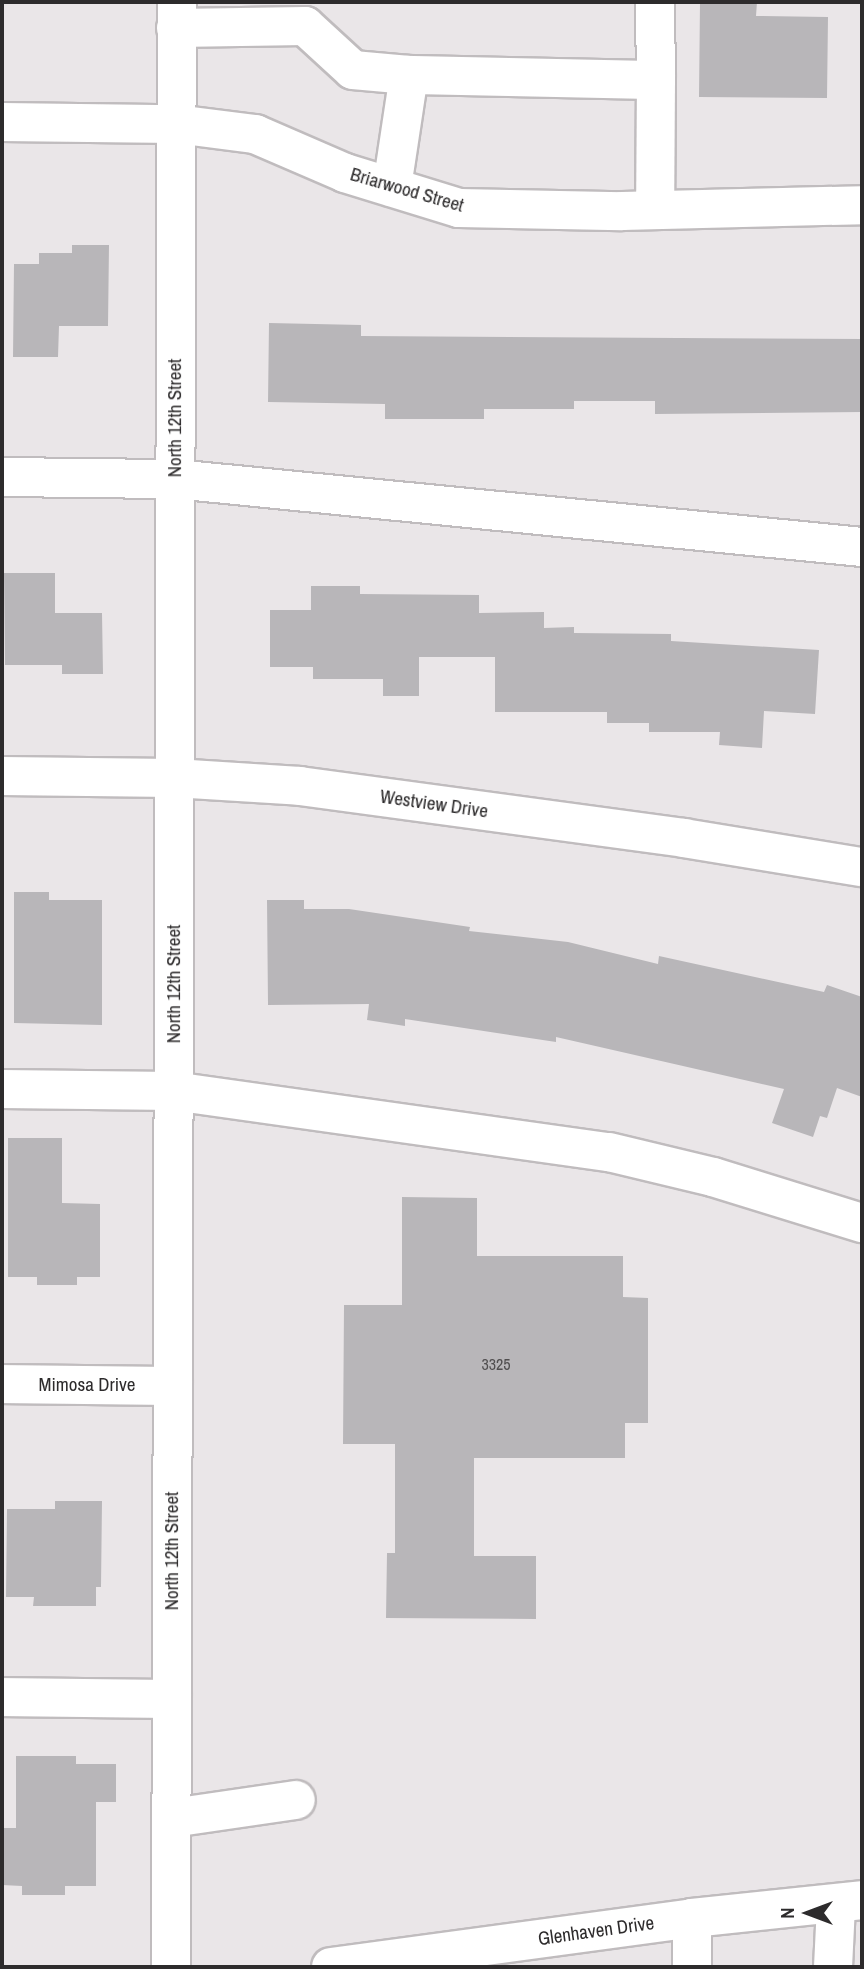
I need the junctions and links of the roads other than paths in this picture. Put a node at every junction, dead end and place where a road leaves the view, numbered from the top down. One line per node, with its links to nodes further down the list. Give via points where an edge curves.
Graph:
1 (655, 2): 5 (street)
2 (305, 14): 3 (street); 4 (street, via 354,70)
3 (176, 15): 7 (street, North 12th Street)
4 (409, 75): 5 (street); 8 (street)
5 (656, 80): 10 (street)
6 (2, 122): 7 (street, Briarwood Street)
7 (176, 124): 8 (street, Briarwood Street, via 255,134 345,173); 12 (street, North 12th Street)
8 (392, 187): 10 (street, Briarwood Street, via 459,208)
9 (862, 205): 10 (street, Briarwood Street)
10 (655, 208)
11 (2, 477): 12 (street)
12 (175, 479): 13 (street); 15 (street, North 12th Street)
13 (862, 547)
14 (2, 776): 15 (street, Westview Drive)
15 (174, 778): 16 (street, Westview Drive, via 300,786); 18 (street, North 12th Street)
16 (862, 867)
17 (2, 1089): 18 (street)
18 (173, 1091): 19 (street, via 609,1152 713,1177); 21 (street, North 12th Street)
19 (862, 1223)
20 (2, 1384): 21 (street, Mimosa Drive)
21 (173, 1386): 23 (street, North 12th Street)
22 (2, 1697): 23 (street)
23 (172, 1699): 25 (street, North 12th Street)
24 (296, 1800): 25 (street)
25 (172, 1818): 28 (street, North 12th Street)
26 (849, 1903): 27 (street, Glenhaven Drive); 31 (street)
27 (692, 1918): 29 (street, Glenhaven Drive); 30 (street)
28 (171, 1967)
29 (331, 1967)
30 (692, 1967)
31 (833, 1967)

